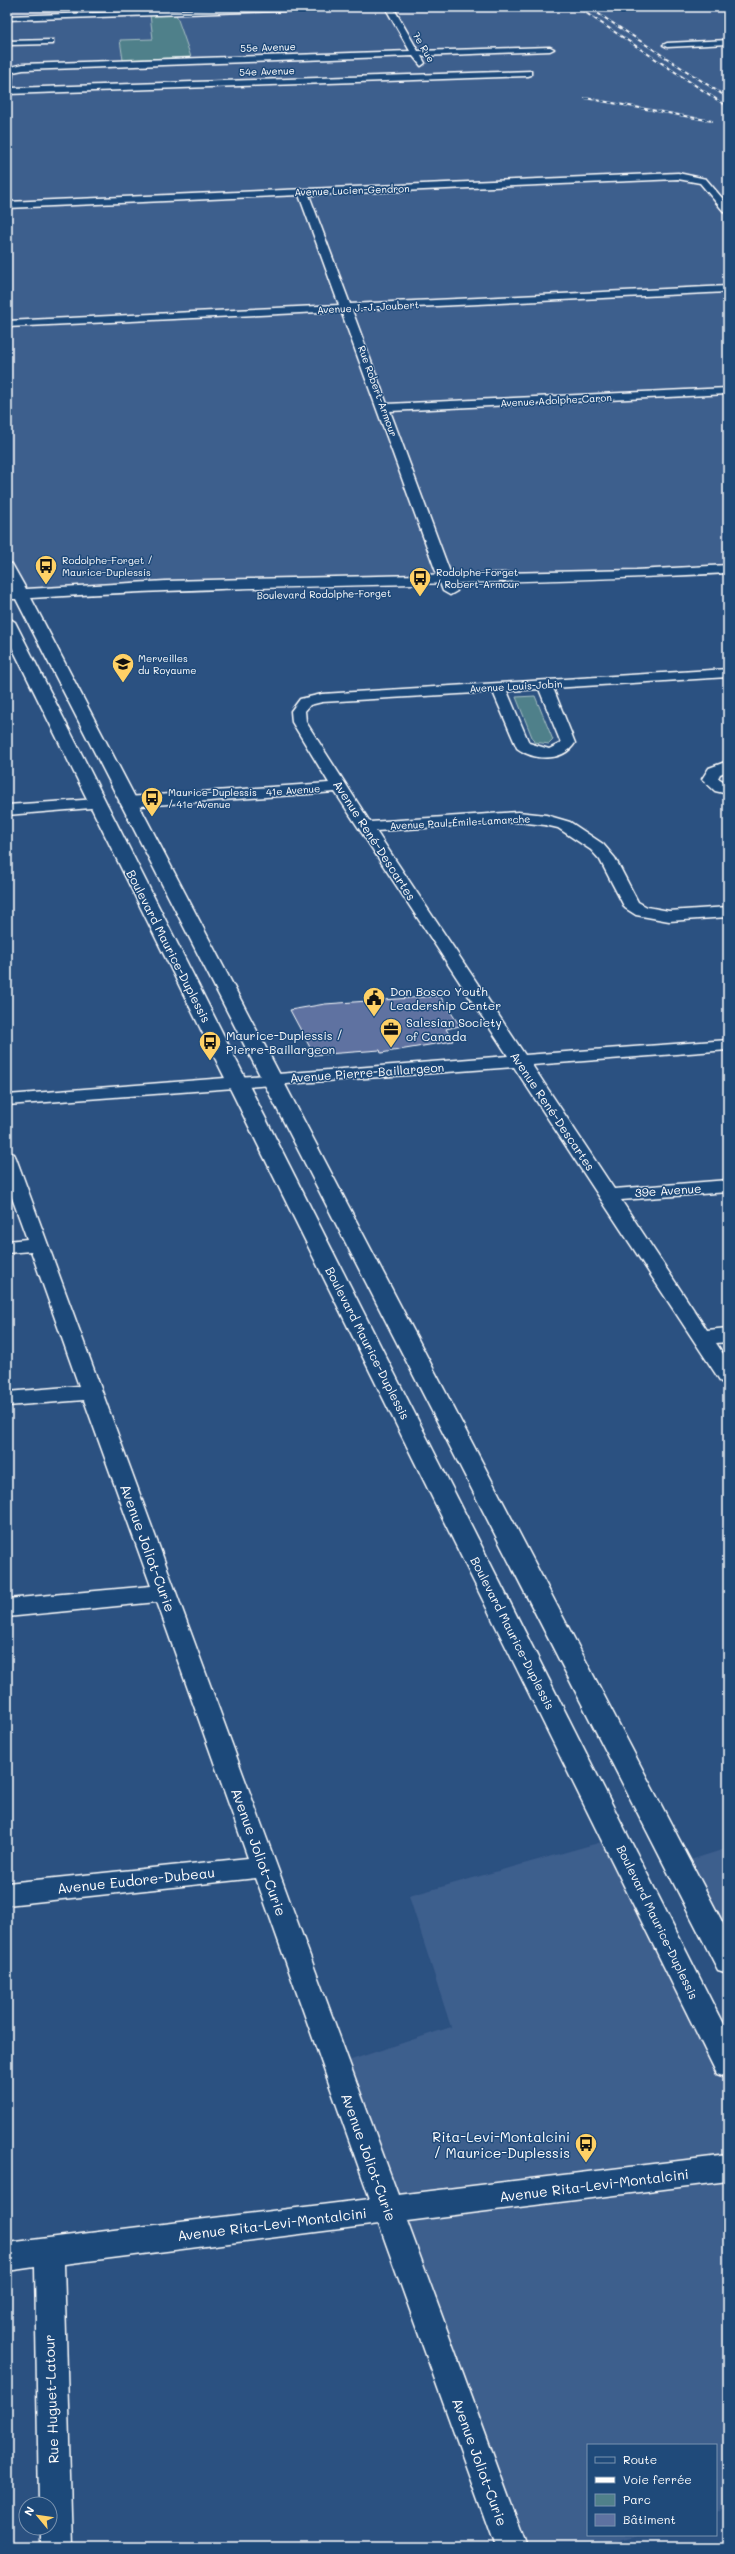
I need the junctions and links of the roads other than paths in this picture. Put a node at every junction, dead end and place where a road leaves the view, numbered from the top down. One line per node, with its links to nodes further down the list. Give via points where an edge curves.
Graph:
1 (336, 7): 3 (street)
2 (389, 7): 9 (street, 7e Rue)
3 (7, 18)
4 (50, 42): 6 (street)
5 (728, 42): 7 (street)
6 (7, 43)
7 (667, 45)
8 (550, 49): 9 (street, 55e Avenue)
9 (415, 53): 11 (street, 7e Rue); 12 (street, 55e Avenue, via 18,67 9,70)
10 (528, 73): 11 (street, 54e Avenue)
11 (429, 76): 12 (street, 54e Avenue)
12 (7, 91)
13 (303, 192): 14 (street, Avenue Lucien-Gendron); 15 (street, Avenue Lucien-Gendron, via 678,176 696,178 707,184); 17 (street, Rue Robert-Armour)
14 (7, 205)
15 (728, 211)
16 (728, 289): 17 (street, Avenue J.-J.-Joubert)
17 (347, 308): 18 (street, Avenue J.-J.-Joubert); 20 (street, Rue Robert-Armour)
18 (7, 324)
19 (728, 391): 20 (street, Avenue Adolphe-Caron)
20 (384, 408): 24 (street, Rue Robert-Armour)
21 (7, 567): 29 (street)
22 (728, 569): 23 (street, Boulevard Rodolphe-Forget)
23 (636, 574): 24 (street, Boulevard Rodolphe-Forget); 28 (street)
24 (448, 584): 27 (street, Boulevard Rodolphe-Forget); 29 (street, Boulevard Rodolphe-Forget, via 200,597)
25 (712, 584): 26 (street)
26 (728, 584)
27 (609, 589)
28 (641, 589)
29 (18, 598): 30 (street, Boulevard Rodolphe-Forget); 39 (street)
30 (7, 607)
31 (7, 622): 40 (street, Boulevard Maurice-Duplessis)
32 (728, 673): 33 (street, Avenue Louis-Jobin)
33 (545, 685): 34 (street, Avenue Louis-Jobin); 34 (street, via 568,743 564,749 550,754 533,751 522,745)
34 (499, 688): 35 (street, Avenue Louis-Jobin, via 322,698)
35 (305, 702): 37 (street, Avenue René-Descartes, via 298,711 299,722)
36 (728, 766): 38 (street, via 714,771 710,779 720,788)
37 (339, 787): 39 (street, 41e Avenue); 42 (street, Avenue René-Descartes)
38 (728, 789)
39 (128, 802): 46 (street)
40 (98, 804): 41 (street); 47 (street, Boulevard Maurice-Duplessis)
41 (7, 810)
42 (366, 827): 43 (street, Avenue Paul-Émile-Lamarche, via 518,817 546,820 564,825 597,846 607,858 632,904 642,911 669,916); 45 (street, Avenue René-Descartes)
43 (728, 912)
44 (728, 1046): 45 (street, Avenue Pierre-Baillargeon)
45 (520, 1061): 46 (street, Avenue Pierre-Baillargeon); 51 (street, Avenue René-Descartes)
46 (272, 1079): 47 (street, Avenue Pierre-Baillargeon); 63 (street)
47 (238, 1082): 48 (street, Avenue Pierre-Baillargeon); 64 (street, Boulevard Maurice-Duplessis)
48 (7, 1100)
49 (7, 1158): 52 (street, Avenue Joliot-Curie)
50 (728, 1186): 51 (street, 39e Avenue)
51 (608, 1195): 55 (street, Avenue René-Descartes)
52 (38, 1244): 53 (street); 57 (street, Avenue Joliot-Curie)
53 (7, 1246)
54 (728, 1335): 55 (street)
55 (701, 1337): 56 (street, Avenue René-Descartes)
56 (728, 1377)
57 (91, 1392): 58 (street); 59 (street, Avenue Joliot-Curie)
58 (7, 1399)
59 (165, 1593): 60 (street); 61 (street, Avenue Joliot-Curie)
60 (7, 1608)
61 (264, 1866): 62 (street, Avenue Eudore-Dubeau); 66 (street, Avenue Joliot-Curie)
62 (7, 1894)
63 (728, 1961)
64 (728, 2064)
65 (728, 2168): 66 (street, Avenue Rita-Levi-Montalcini)
66 (388, 2210): 67 (street, Avenue Rita-Levi-Montalcini); 70 (street, Avenue Joliot-Curie)
67 (49, 2252): 68 (street, Avenue Rita-Levi-Montalcini); 69 (street, Rue Huguet-Latour)
68 (7, 2257)
69 (56, 2547)
70 (511, 2547)

